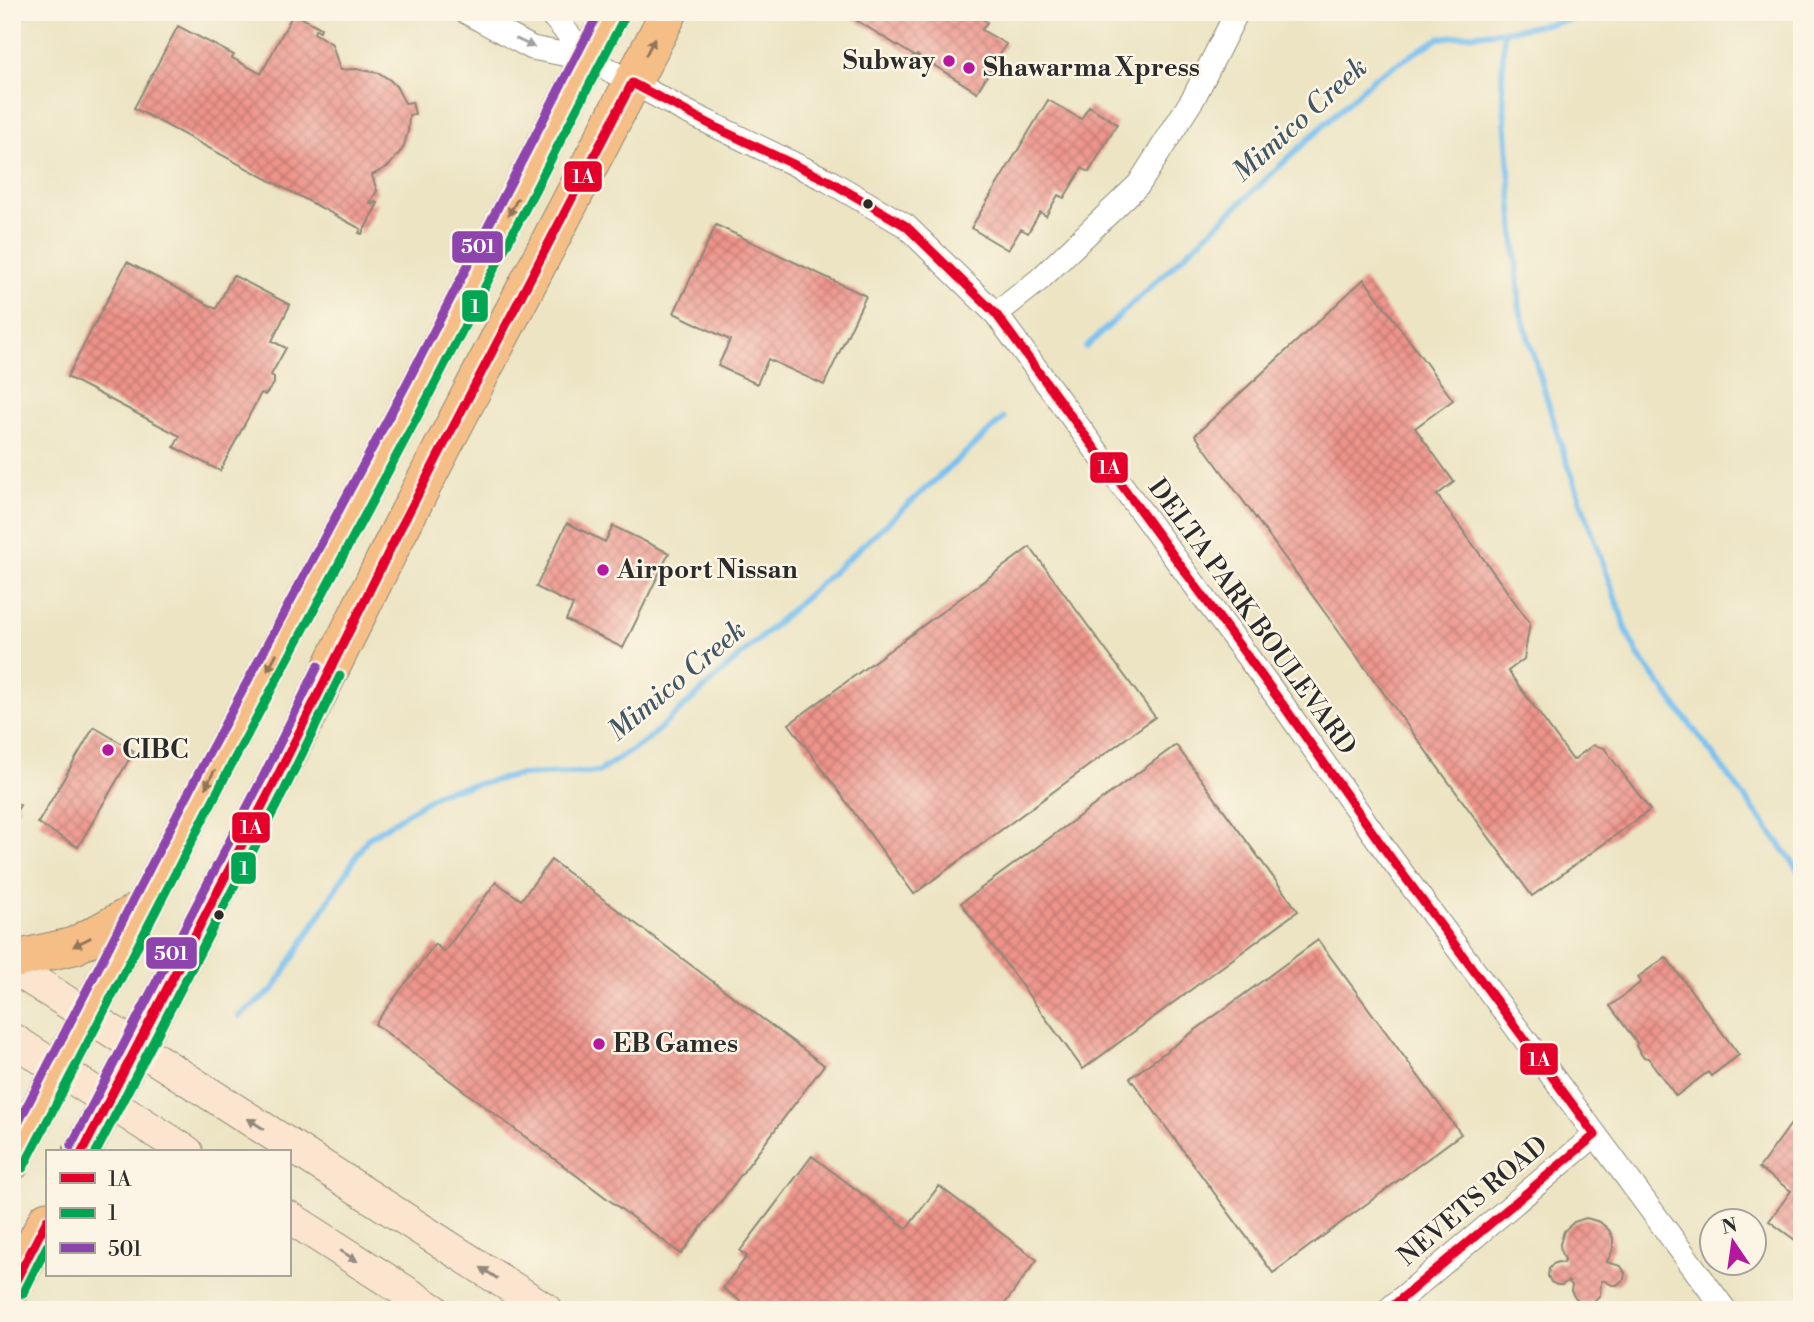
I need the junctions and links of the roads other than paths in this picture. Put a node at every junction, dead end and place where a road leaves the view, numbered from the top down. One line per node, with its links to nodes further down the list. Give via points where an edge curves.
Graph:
1 (466, 12): 6 (street, one-way to 6, via 532,48)
2 (545, 12): 6 (street)
3 (613, 12): 6 (main road)
4 (669, 12): 7 (main road, one-way to 4)
5 (1237, 12): 8 (street, via 1194,97 1139,184 1039,280)
6 (589, 59): 7 (street, DELTA PARK BOULEVARD); 9 (main road, one-way to 9)
7 (632, 83): 8 (street, DELTA PARK BOULEVARD, via 830,181 906,226); 10 (main road)
8 (996, 314): 19 (street, DELTA PARK BOULEVARD)
9 (439, 347): 10 (main road, via 454,362 459,379 431,435); 11 (main road, one-way to 11)
10 (438, 457): 16 (main road)
11 (142, 909): 12 (main road, one-way to 12, via 74,946); 14 (main road)
12 (12, 960)
13 (12, 967): 14 (main road)
14 (87, 1016): 16 (main road); 17 (main road)
15 (12, 1039): 17 (main road)
16 (136, 1048): 18 (main road); 27 (main road, one-way to 16)
17 (60, 1070): 18 (main road); 22 (main road)
18 (108, 1101): 20 (main road); 21 (main road)
19 (1595, 1135): 28 (street, NEVETS ROAD); 29 (street, DELTA PARK BOULEVARD)
20 (83, 1150)
21 (184, 1150)
22 (12, 1162)
23 (290, 1218): 26 (main road, one-way to 26)
24 (46, 1222): 25 (main road)
25 (12, 1288)
26 (434, 1310)
27 (547, 1310)
28 (1388, 1310)
29 (1725, 1310)

